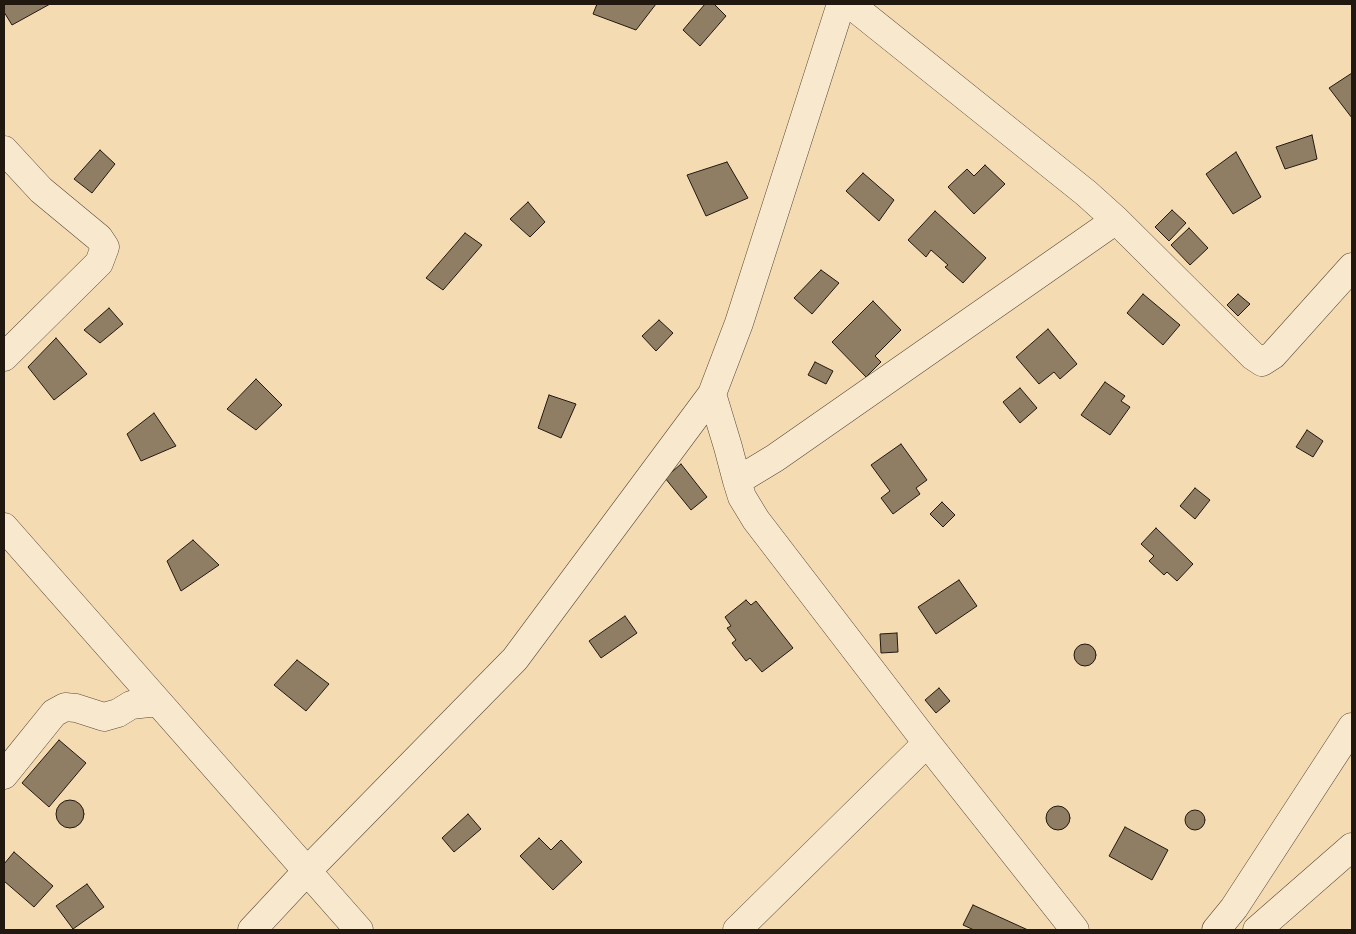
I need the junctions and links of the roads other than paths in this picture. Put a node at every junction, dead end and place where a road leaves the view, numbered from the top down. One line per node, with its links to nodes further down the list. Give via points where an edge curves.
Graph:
1 (841, 4): 7 (street)
2 (850, 4): 4 (street, via 1086,192)
3 (4, 150): 6 (street, via 41,190 99,238 105,247 99,263)
4 (1116, 220): 5 (street, via 1262,362 1273,355); 8 (street, via 775,458)
5 (1352, 267)
6 (4, 357)
7 (712, 394): 8 (street); 15 (street, via 515,658)
8 (736, 481): 12 (street, via 756,520)
9 (4, 527): 10 (street)
10 (158, 702): 13 (street, via 131,705 104,717 65,707 54,713); 15 (street)
11 (1350, 734): 20 (street)
12 (927, 743): 18 (street); 19 (street)
13 (4, 775)
14 (1352, 847): 21 (street)
15 (306, 872): 16 (street); 17 (street)
16 (252, 930)
17 (358, 930)
18 (737, 930)
19 (1075, 930)
20 (1216, 930)
21 (1257, 930)

